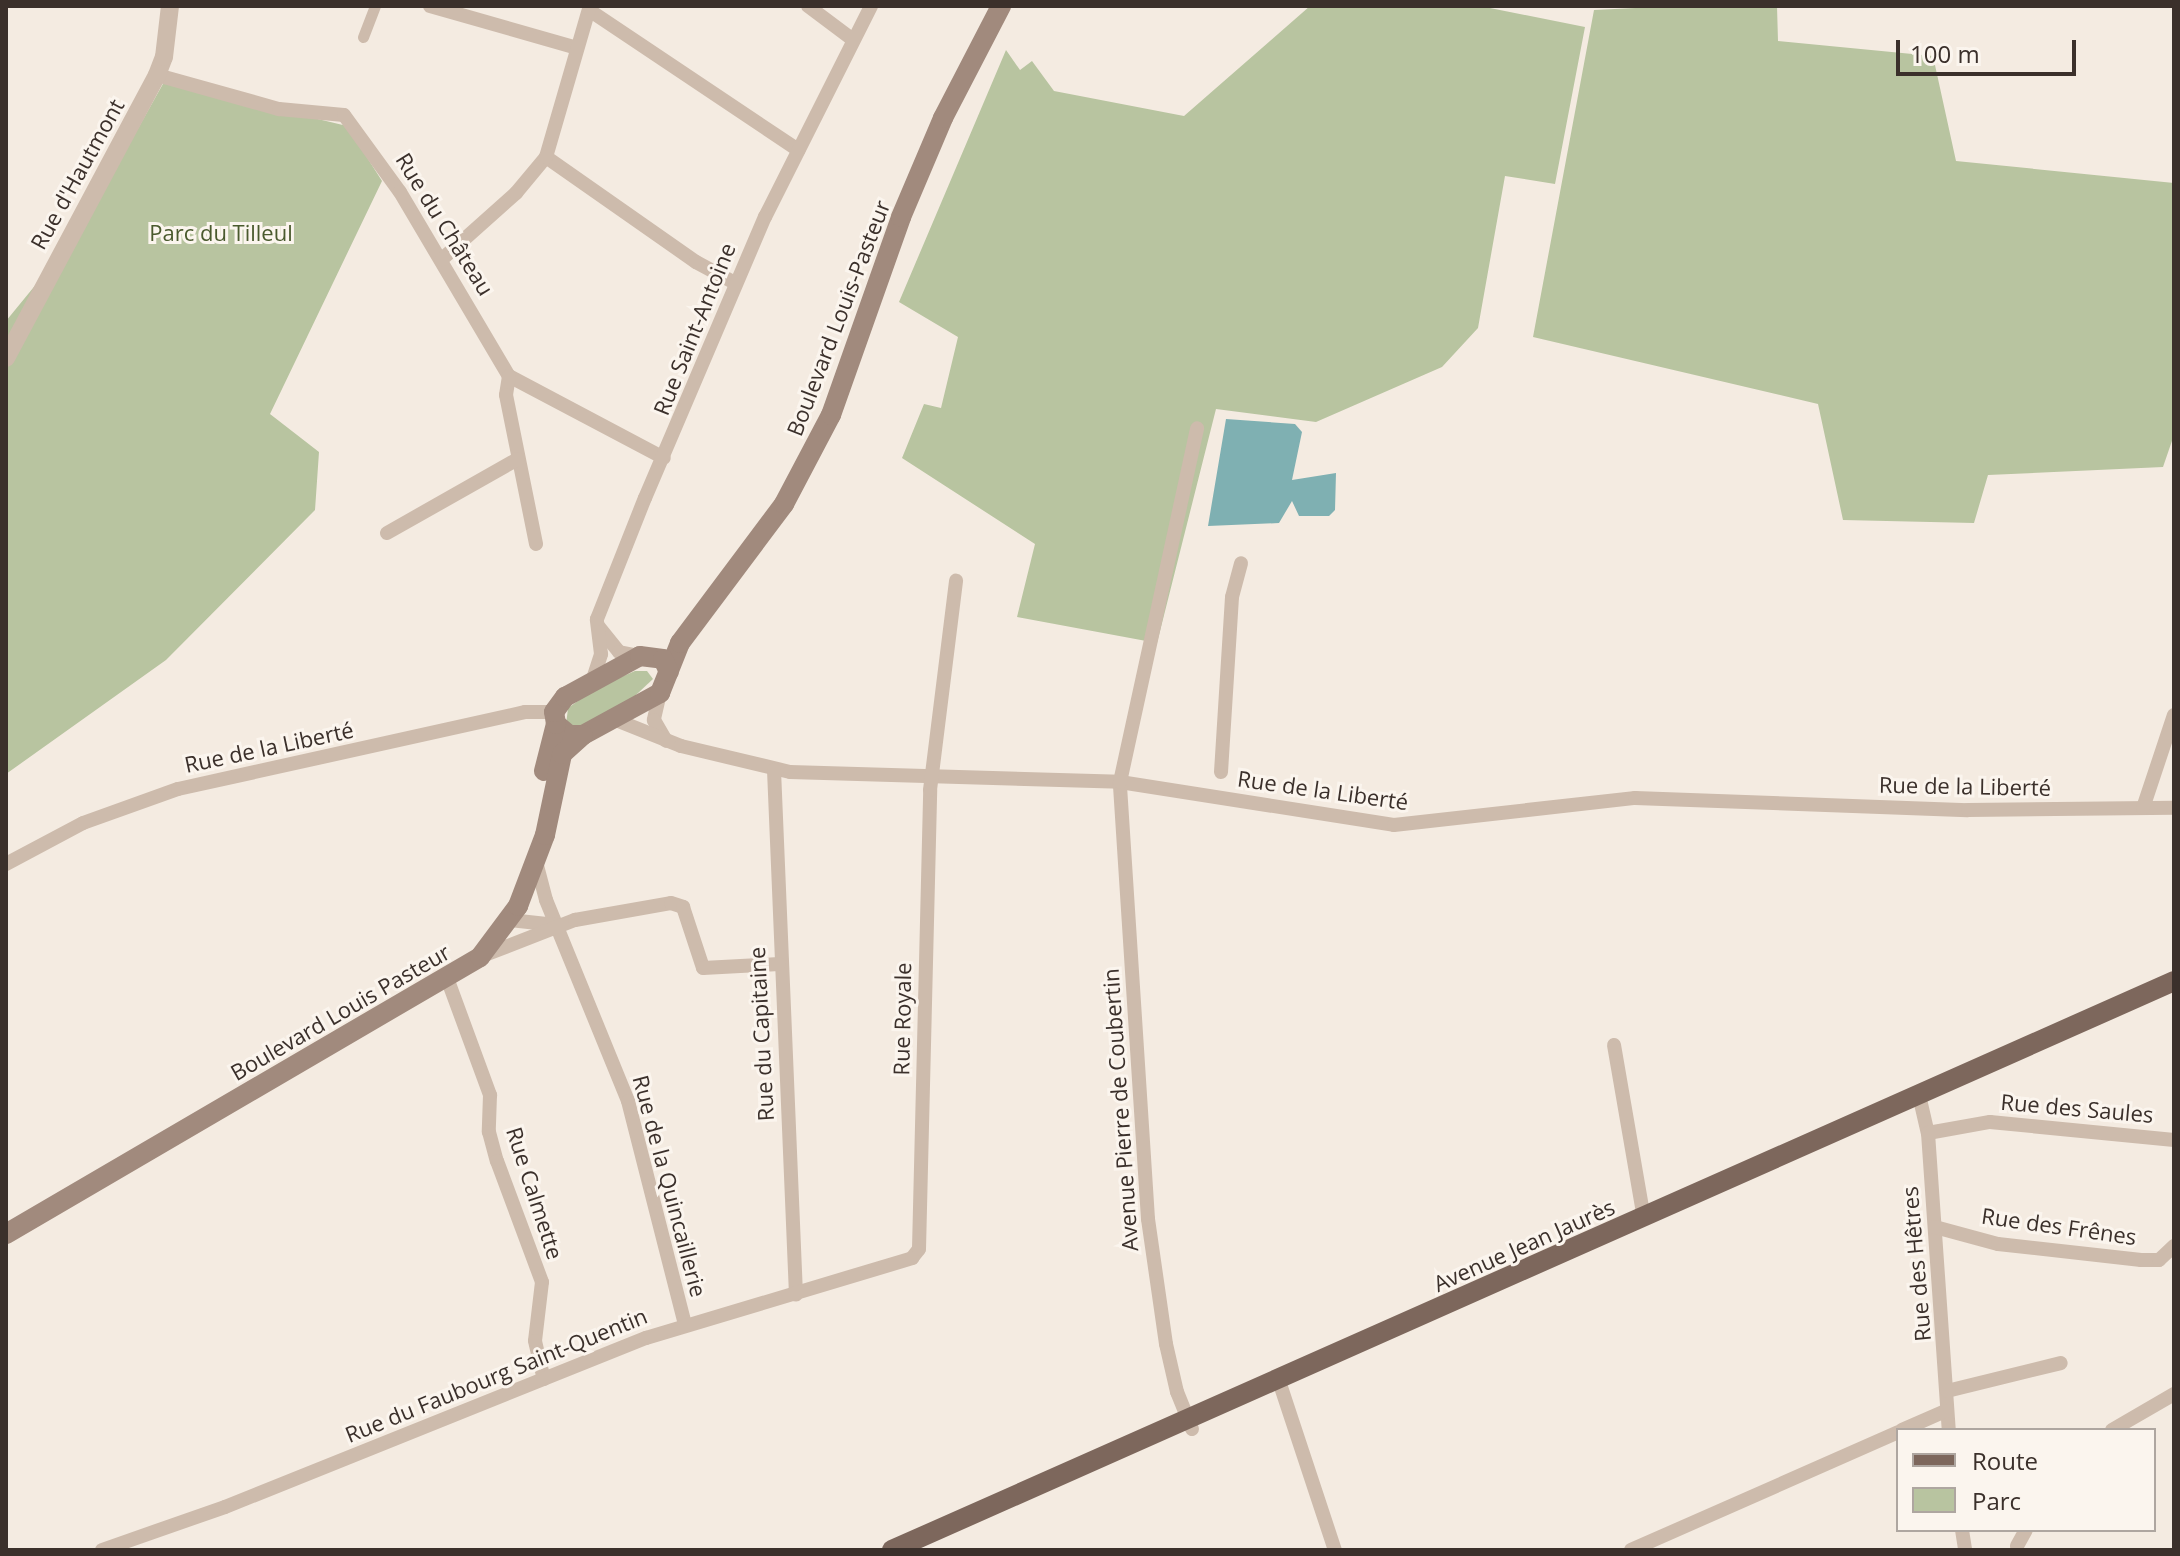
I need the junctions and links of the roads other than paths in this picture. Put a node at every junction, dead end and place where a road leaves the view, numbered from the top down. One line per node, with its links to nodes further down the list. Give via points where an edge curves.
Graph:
1 (170, 6): 12 (street, Rue d'Hautmont)
2 (375, 6): 9 (street)
3 (430, 6): 8 (street)
4 (808, 6): 10 (street)
5 (871, 6): 10 (street, Rue Saint-Antoine)
6 (1001, 6): 26 (main road, Boulevard Louis-Pasteur, via 943,118 901,217 814,452 764,533)
7 (589, 8): 11 (street); 13 (street)
8 (469, 11): 11 (street)
9 (363, 37)
10 (852, 39): 13 (street, Rue Saint-Antoine)
11 (577, 48): 14 (street)
12 (157, 75): 15 (street, Rue du Château, via 279,109 344,115); 17 (street, Rue d'Hautmont)
13 (798, 150): 16 (street, Rue Saint-Antoine)
14 (546, 157): 15 (street, via 516,193); 16 (street, via 696,262)
15 (441, 260): 18 (street, Rue du Château)
16 (735, 283): 20 (street, Rue Saint-Antoine)
17 (6, 358)
18 (509, 376): 20 (street); 21 (street, via 506,395)
19 (1197, 428): 40 (street, Avenue Pierre de Coubertin)
20 (664, 458): 27 (street, Rue Saint-Antoine)
21 (518, 459): 22 (street); 23 (street)
22 (387, 533)
23 (536, 544)
24 (1241, 563): 38 (street, via 1232,597)
25 (956, 581): 39 (street, Rue Royale)
26 (706, 605): 28 (main road); 29 (main road, Boulevard Louis-Pasteur, via 674,654)
27 (597, 624): 28 (street, via 619,652); 30 (street, Rue Saint-Antoine, via 601,654)
28 (644, 655): 29 (main road, via 663,659); 30 (main road)
29 (669, 672): 31 (main road, Boulevard Louis-Pasteur)
30 (593, 679): 33 (main road, via 565,697)
31 (660, 693): 34 (main road); 36 (street, via 654,720)
32 (2174, 715): 41 (street)
33 (555, 718): 35 (main road, via 569,735); 43 (main road); 44 (street, Rue de la Liberté, via 525,712 178,789 83,823)
34 (616, 720): 35 (main road); 36 (street, Rue de la Liberté)
35 (583, 735): 43 (main road, Boulevard Louis Pasteur, via 562,754)
36 (666, 742): 37 (street, Rue de la Liberté)
37 (774, 770): 39 (street, Rue de la Liberté); 48 (street, Rue du Capitaine)
38 (1221, 772)
39 (932, 779): 40 (street, Rue de la Liberté); 60 (street, Rue Royale, via 919,1249)
40 (1120, 782): 41 (street, Rue de la Liberté, via 1348,821 1416,826 1635,798 1968,810); 70 (street, Avenue Pierre de Coubertin, via 1148,1219 1166,1344)
41 (2143, 808): 42 (street, Rue de la Liberté)
42 (2174, 808)
43 (535, 858): 45 (main road, Boulevard Louis Pasteur); 46 (street, Rue de la Quincaillerie)
44 (6, 864)
45 (510, 920): 46 (street); 47 (main road, Boulevard Louis Pasteur)
46 (556, 925): 47 (street); 48 (street, via 677,903 703,968); 63 (street, Rue de la Quincaillerie, via 628,1101)
47 (480, 957): 49 (main road, Boulevard Louis Pasteur)
48 (779, 964): 62 (street, Rue du Capitaine)
49 (447, 978): 58 (main road, Boulevard Louis Pasteur); 65 (street, Rue Calmette, via 490,1095 489,1132 497,1161 542,1282 535,1341)
50 (2174, 981): 53 (main road, Avenue Jean Jaurès)
51 (2174, 993): 53 (main road, Avenue Jean Jaurès)
52 (1614, 1045): 56 (street)
53 (1922, 1100): 54 (street, Rue des Hêtres); 56 (main road, Avenue Jean Jaurès); 61 (main road, Avenue Jean Jaurès)
54 (1928, 1133): 55 (street, Rue des Saules, via 1990,1122); 57 (street, Rue des Hêtres)
55 (2174, 1140)
56 (1644, 1218): 61 (main road, Avenue Jean Jaurès)
57 (1935, 1227): 59 (street, Rue des Frênes, via 1998,1244 2141,1260 2159,1260); 67 (street, Rue des Hêtres)
58 (6, 1234)
59 (2174, 1246)
60 (912, 1258): 62 (street, Rue du Faubourg Saint-Quentin)
61 (1550, 1266): 66 (main road, Avenue Jean Jaurès)
62 (796, 1295): 63 (street, Rue du Faubourg Saint-Quentin)
63 (685, 1325): 65 (street, Rue du Faubourg Saint-Quentin)
64 (2061, 1363): 67 (street)
65 (544, 1379): 75 (street, Rue du Faubourg Saint-Quentin)
66 (1280, 1384): 70 (main road, Avenue Jean Jaurès); 78 (street)
67 (1947, 1391): 69 (street, Rue des Hêtres)
68 (2174, 1394): 73 (street)
69 (1945, 1411): 71 (street); 72 (street, Rue des Hêtres)
70 (1190, 1423): 76 (main road, Avenue Jean Jaurès); 77 (main road, Avenue Jean Jaurès)
71 (1907, 1428)
72 (1949, 1428)
73 (2115, 1428)
74 (1896, 1433): 79 (street)
75 (106, 1550)
76 (892, 1550)
77 (921, 1550)
78 (1335, 1550)
79 (1631, 1550)

